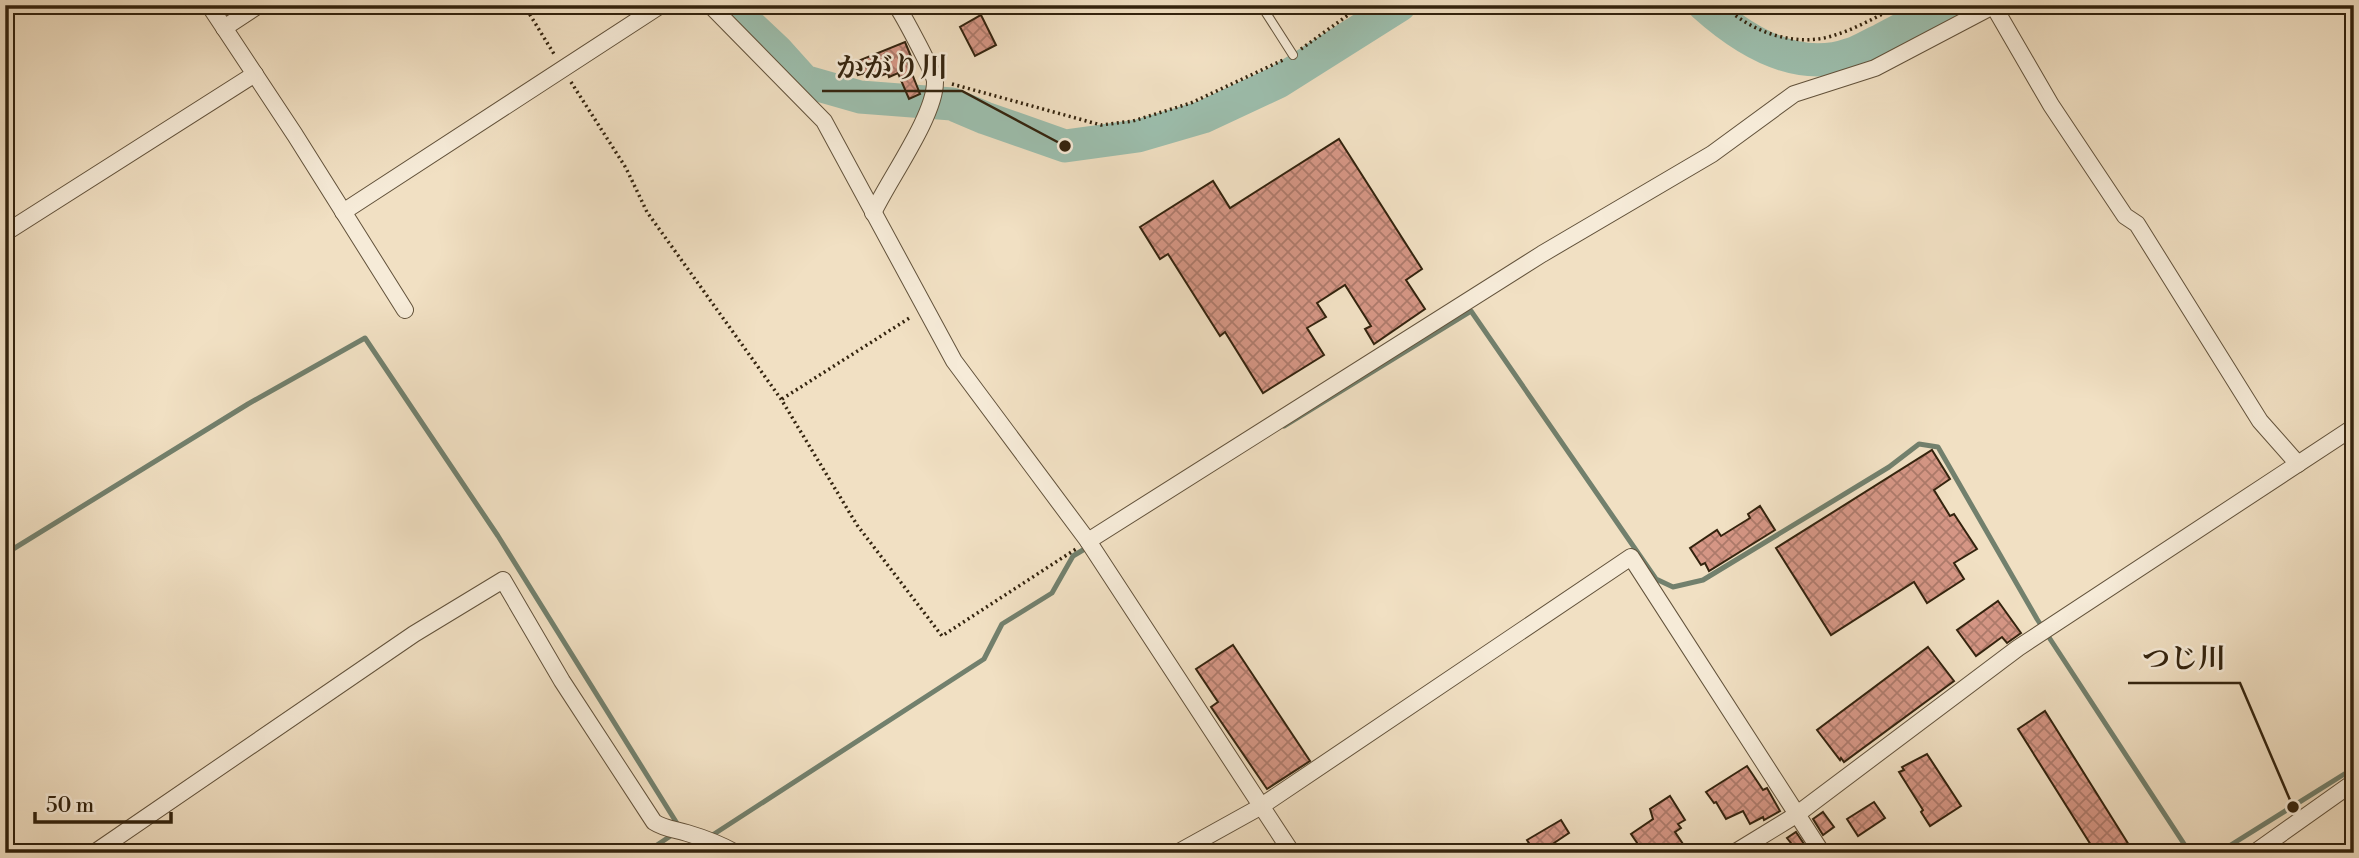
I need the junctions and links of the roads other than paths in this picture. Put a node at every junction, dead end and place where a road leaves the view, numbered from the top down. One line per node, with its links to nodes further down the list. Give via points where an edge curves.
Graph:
1 (209, 5): 8 (street)
2 (259, 5): 8 (street)
3 (661, 5): 11 (street)
4 (710, 5): 12 (street, via 824,121)
5 (1261, 5): 9 (lane)
6 (1993, 6): 16 (street, via 2051,105 2125,216 2137,224 2260,421); 17 (street, via 1875,68 1794,94 1712,154 1542,254)
7 (901, 7): 12 (street, via 934,82 928,114)
8 (224, 28): 10 (street)
9 (1293, 55)
10 (255, 74): 11 (street); 13 (street)
11 (343, 212): 14 (street)
12 (873, 213): 17 (street, via 954,361)
13 (5, 233)
14 (405, 310)
15 (2354, 427): 16 (street)
16 (2298, 464): 20 (street, via 2018,648)
17 (1088, 541): 19 (street)
18 (2354, 782): 27 (street)
19 (1260, 807): 20 (street, via 1631,557); 23 (street); 24 (street)
20 (1796, 815): 25 (street); 26 (street)
21 (94, 853): 22 (street, via 414,634 503,580 654,822)
22 (736, 853)
23 (1177, 853)
24 (1292, 853)
25 (1734, 853)
26 (1822, 853)
27 (2254, 853)

